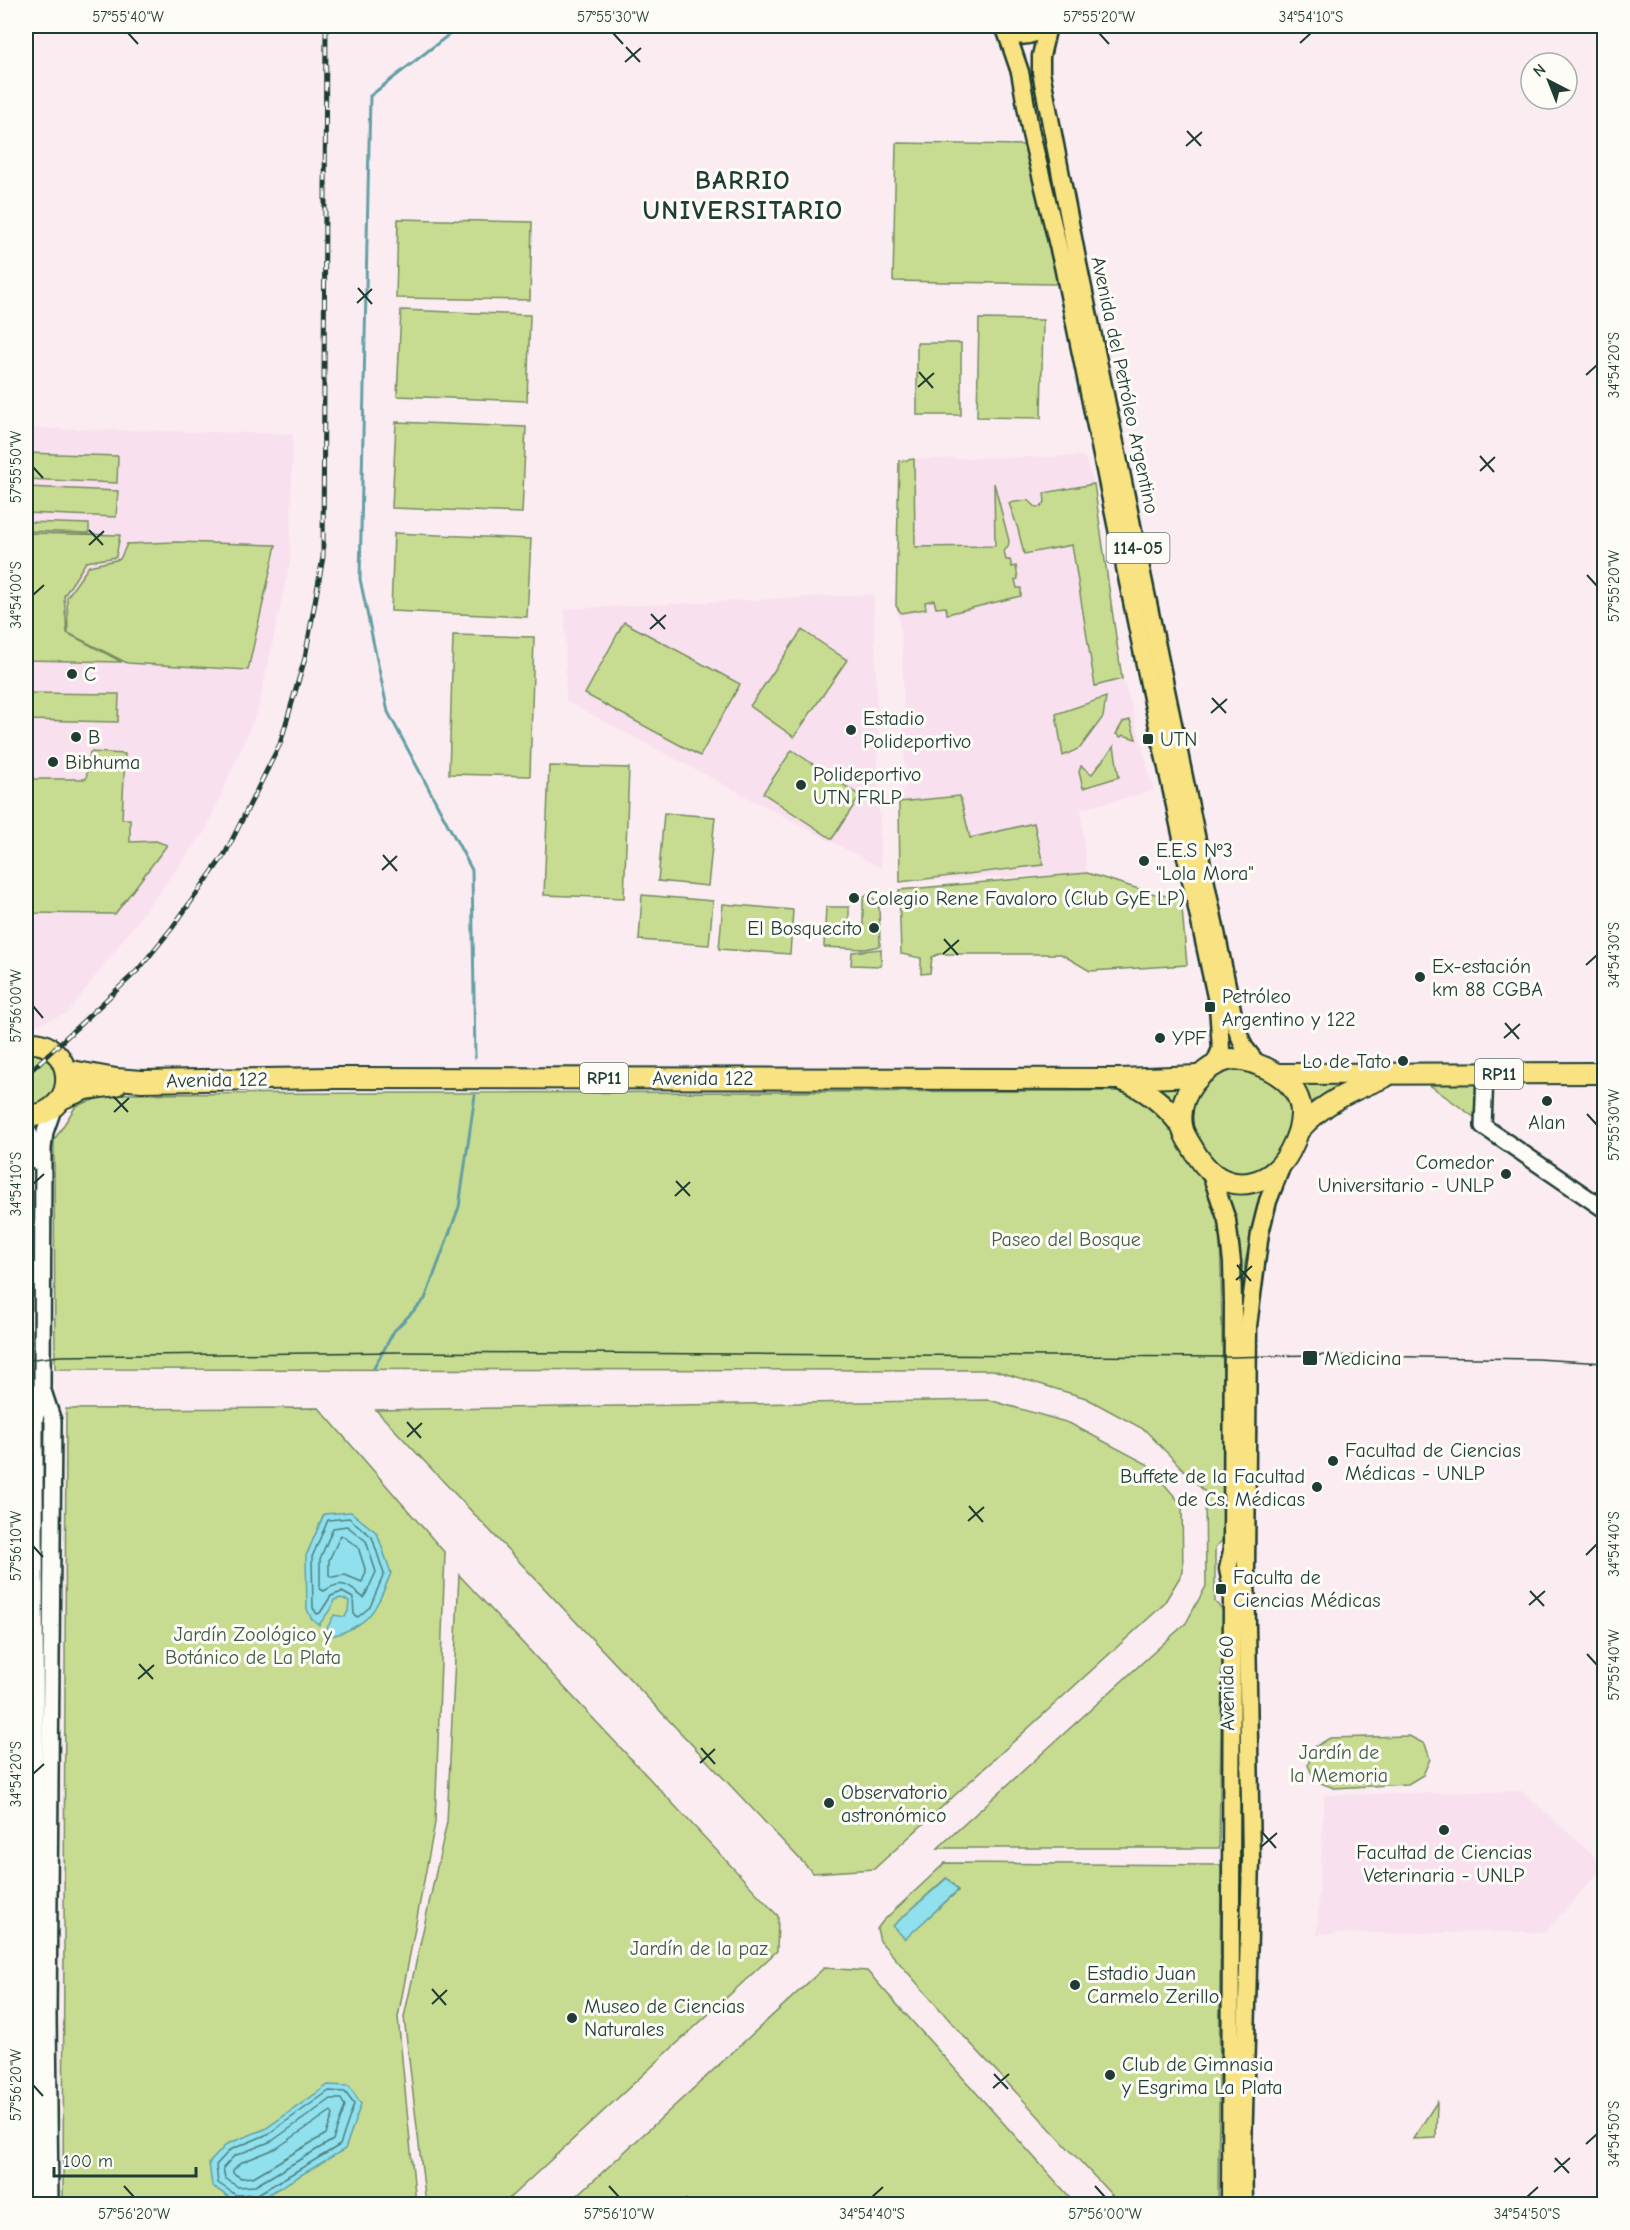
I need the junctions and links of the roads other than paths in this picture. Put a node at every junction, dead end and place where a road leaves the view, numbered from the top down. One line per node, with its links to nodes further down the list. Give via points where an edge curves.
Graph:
1 (1046, 26): 2 (main road, 114-05, via 1025,36); 4 (main road, Avenida del Petróleo Argentino / 114-05, via 1041,72 1078,264 1235,1024 1244,1047)
2 (1004, 28): 6 (main road, Avenida del Petróleo Argentino / 114-05, via 1020,72 1063,266 1216,994 1221,1048)
3 (26, 1043): 5 (highway, via 50,1048)
4 (1258, 1065): 6 (highway, RP11, via 1231,1059); 9 (highway, RP11)
5 (66, 1070): 12 (highway, Avenida 122 / RP11); 13 (highway, via 65,1090)
6 (1206, 1071): 11 (highway, Avenida 122 / RP11); 16 (highway, via 1185,1100)
7 (1393, 1073): 9 (highway, RP11); 10 (highway, RP11); 17 (highway, RP11, via 1334,1099)
8 (1605, 1073): 10 (highway, RP11)
9 (1277, 1074): 17 (highway, RP11, via 1296,1091 1302,1117)
10 (1485, 1074): 21 (main road, via 1483,1126)
11 (1120, 1079): 12 (highway, Avenida 122 / RP11); 16 (highway, Avenida 122 / RP11, via 1155,1097)
12 (142, 1081): 13 (highway, Avenida 122 / RP11, via 85,1089)
13 (57, 1104): 14 (highway, RP11, via 40,1116); 20 (main road, via 45,1132)
14 (26, 1117)
15 (26, 1127): 20 (main road, via 34,1144)
16 (1182, 1127): 19 (highway, RP11)
17 (1299, 1130): 18 (highway, RP11)
18 (1282, 1165): 19 (highway, via 1268,1176 1239,1184); 26 (main road, Avenida 60, via 1260,1233 1248,1326 1246,1569 1251,1860)
19 (1211, 1174): 25 (main road, Avenida 60, via 1227,1220 1233,1303 1232,1551 1228,1569 1232,1589)
20 (41, 1183): 22 (main road)
21 (1605, 1209)
22 (42, 1385): 23 (main road, via 35,1419); 24 (main road, via 53,1420)
23 (36, 2205)
24 (50, 2205)
25 (1230, 2205)
26 (1244, 2205)

